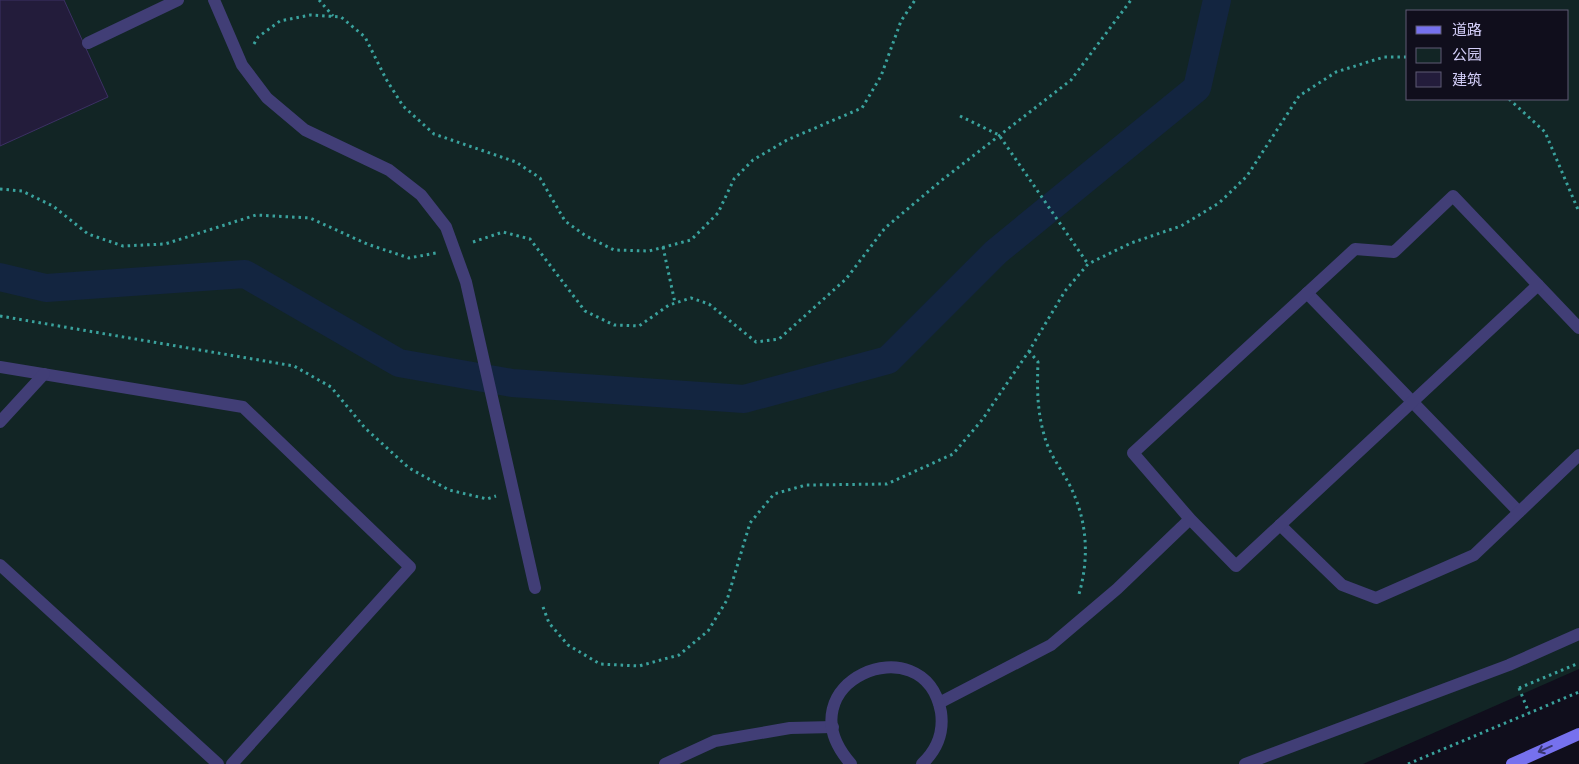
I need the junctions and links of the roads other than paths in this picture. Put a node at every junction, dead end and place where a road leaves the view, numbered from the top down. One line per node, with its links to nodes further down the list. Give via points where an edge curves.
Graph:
1 (178, 0): 3 (lane)
2 (214, 0): 16 (lane, via 242,65 267,98 305,130 389,170 421,195 446,228 466,282)
3 (88, 43)
4 (1538, 285): 5 (lane, via 1453,196 1394,252 1355,249); 6 (lane); 9 (lane)
5 (1307, 293): 9 (lane); 13 (lane, via 1133,453)
6 (1579, 328)
7 (0, 367): 8 (lane)
8 (44, 374): 10 (lane); 22 (lane, via 243,407 410,567)
9 (1412, 402): 12 (lane); 14 (lane)
10 (0, 422)
11 (1579, 455): 12 (lane)
12 (1519, 512): 14 (lane, via 1474,555 1376,598 1342,586)
13 (1190, 519): 14 (lane, via 1236,566); 18 (lane, via 1117,589 1051,645)
14 (1280, 525)
15 (0, 565): 21 (lane)
16 (535, 588)
17 (1579, 634): 26 (lane, via 1510,665)
18 (939, 703): 19 (lane, via 930,687 916,674 880,667 862,672 847,683 837,698); 25 (lane, via 940,739 932,755)
19 (833, 727): 23 (lane, via 790,728 715,741); 24 (lane, via 841,752)
20 (1579, 734): 27 (main road, one-way to 27)
21 (218, 764)
22 (232, 764)
23 (665, 764)
24 (851, 764)
25 (922, 764)
26 (1245, 764)
27 (1512, 764)

